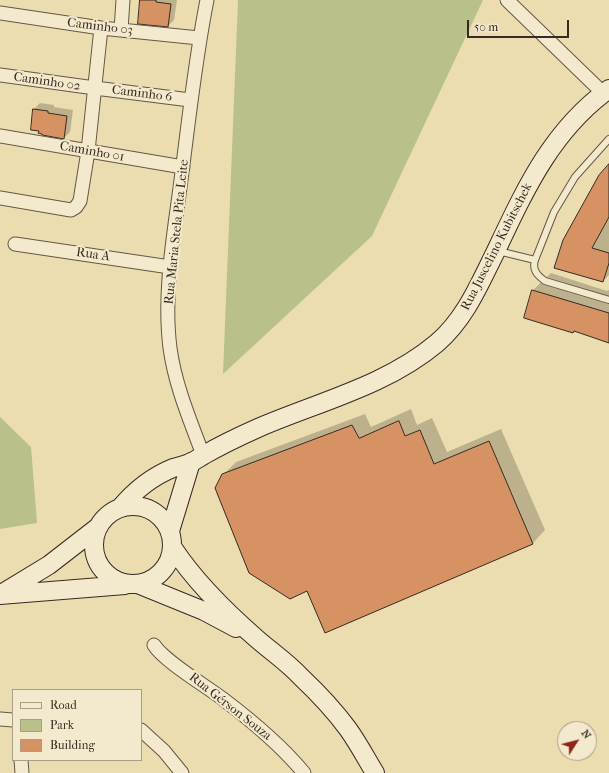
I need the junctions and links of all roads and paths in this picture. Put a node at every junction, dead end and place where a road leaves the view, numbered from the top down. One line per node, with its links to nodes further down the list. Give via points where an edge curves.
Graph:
1 (123, 0): 6 (street)
2 (207, 0): 7 (street, Rua Maria Stela Pita Leite)
3 (507, 0): 10 (street)
4 (0, 13): 5 (street, Caminho 03)
5 (101, 28): 6 (street, Caminho 03); 9 (street)
6 (121, 30): 7 (street, Caminho 03)
7 (199, 38): 11 (street, Rua Maria Stela Pita Leite)
8 (0, 75): 9 (street, Caminho 02)
9 (94, 88): 11 (street, Caminho 6); 14 (street)
10 (606, 91): 18 (main road, Rua Juscelino Kubitschek, via 561,134 529,184)
11 (190, 100): 15 (street, Rua Maria Stela Pita Leite)
12 (0, 136): 14 (street, Caminho 01)
13 (609, 139): 19 (lane, via 575,177 554,212)
14 (88, 151): 15 (street, Caminho 01); 16 (street, via 80,201 71,210)
15 (183, 167): 20 (street, Rua Maria Stela Pita Leite)
16 (0, 198)
17 (15, 244): 20 (street, Rua A)
18 (496, 250): 19 (lane); 22 (main road, Rua Juscelino Kubitschek, via 458,320 442,338 421,355 356,390 258,428)
19 (535, 260): 21 (lane, via 535,271 545,281)
20 (170, 267): 22 (street, Rua Maria Stela Pita Leite, via 170,347)
21 (609, 300)
22 (197, 459): 23 (main road, Rua Juscelino Kubitschek, via 151,479); 25 (main road, via 181,492)
23 (120, 508): 24 (main road, via 111,512); 25 (main road, via 144,507 155,512 164,521)
24 (98, 527): 26 (main road, via 94,541 95,556 101,569 112,579); 27 (main road, via 49,565)
25 (171, 540): 26 (main road, via 170,561 163,572 152,580); 28 (main road, via 186,568 203,588)
26 (133, 585): 27 (main road); 28 (main road, via 204,611)
27 (0, 595)
28 (257, 640): 37 (main road, via 281,658 323,700 348,729)
29 (154, 645): 36 (street, Rua Gérson Souza, via 157,651 241,714)
30 (0, 719): 31 (street)
31 (12, 720)
32 (142, 731): 35 (street, via 164,751)
33 (21, 761): 34 (street)
34 (22, 773)
35 (182, 773)
36 (304, 773)
37 (375, 773)

